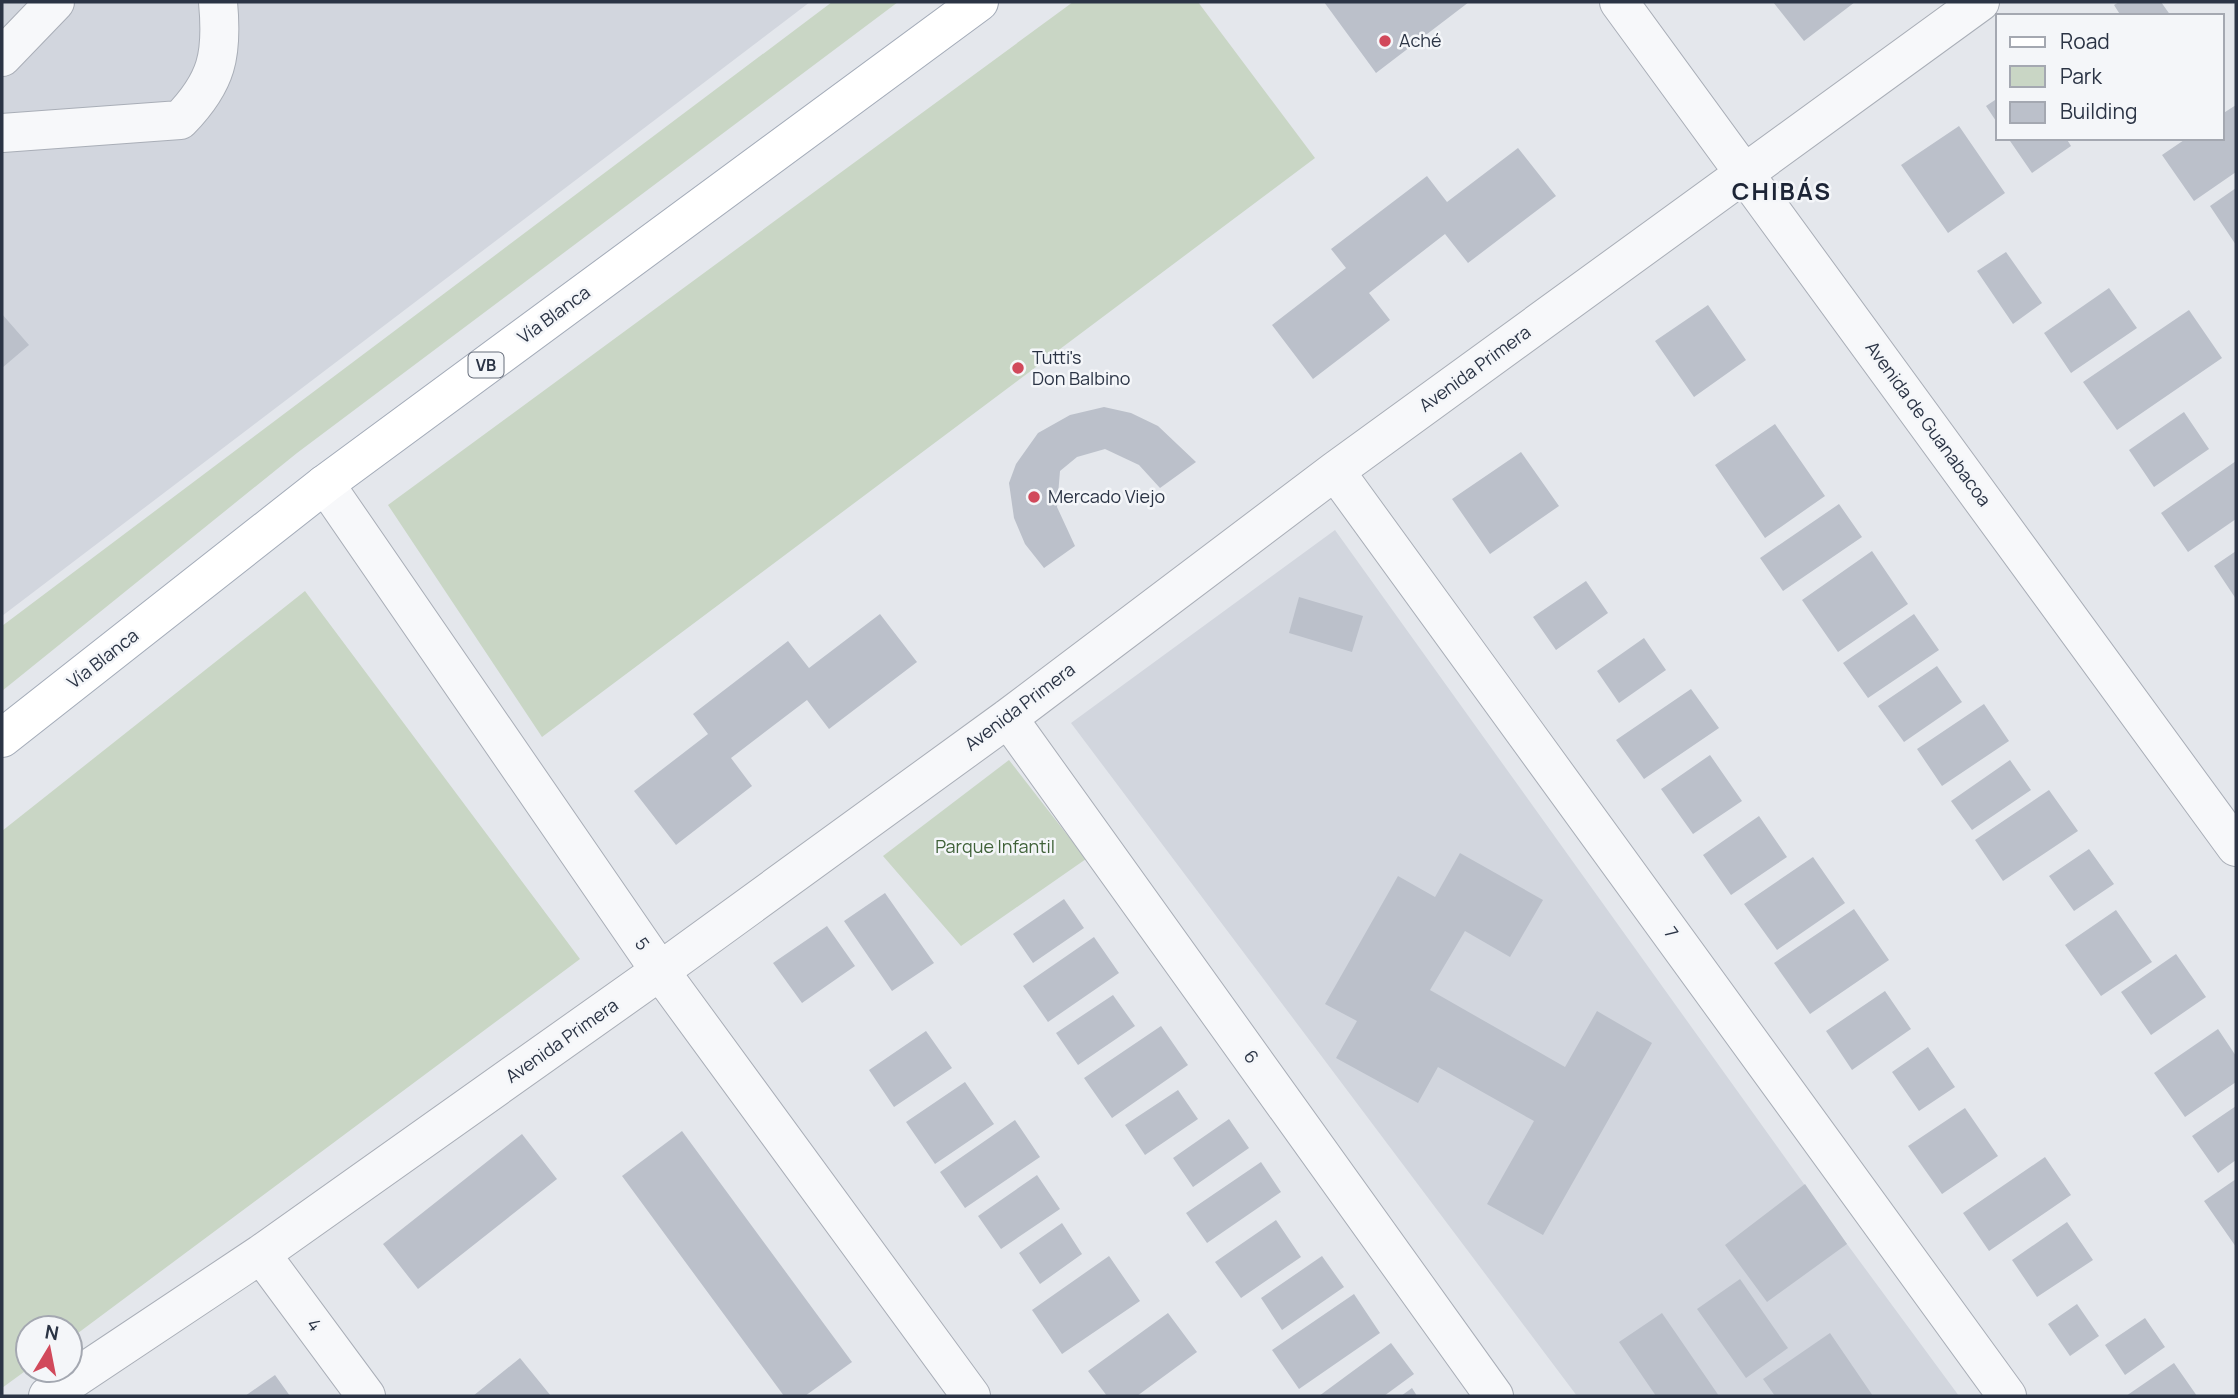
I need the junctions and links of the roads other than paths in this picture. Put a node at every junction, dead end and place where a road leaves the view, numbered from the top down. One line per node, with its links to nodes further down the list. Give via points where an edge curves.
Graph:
1 (55, 2): 6 (street)
2 (218, 2): 7 (street, via 221,32 215,72 201,99 180,120)
3 (978, 2): 10 (main road, Vía Blanca / VB)
4 (1619, 2): 8 (street, Avenida de Guanabacoa)
5 (1980, 2): 8 (street, Avenida Primera)
6 (2, 57)
7 (2, 133)
8 (1744, 171): 9 (street, Avenida Primera); 13 (street, Avenida de Guanabacoa)
9 (1335, 471): 11 (street, Avenida Primera); 20 (street, 7)
10 (325, 484): 12 (main road, Vía Blanca / VB); 14 (street, 5)
11 (1007, 718): 14 (street, Avenida Primera); 19 (street, 6)
12 (2, 738)
13 (2236, 847)
14 (660, 971): 15 (street, Avenida Primera); 18 (street, 5)
15 (261, 1254): 16 (street, Avenida Primera); 17 (street, 4)
16 (48, 1396)
17 (366, 1396)
18 (971, 1396)
19 (1494, 1396)
20 (2007, 1396)

